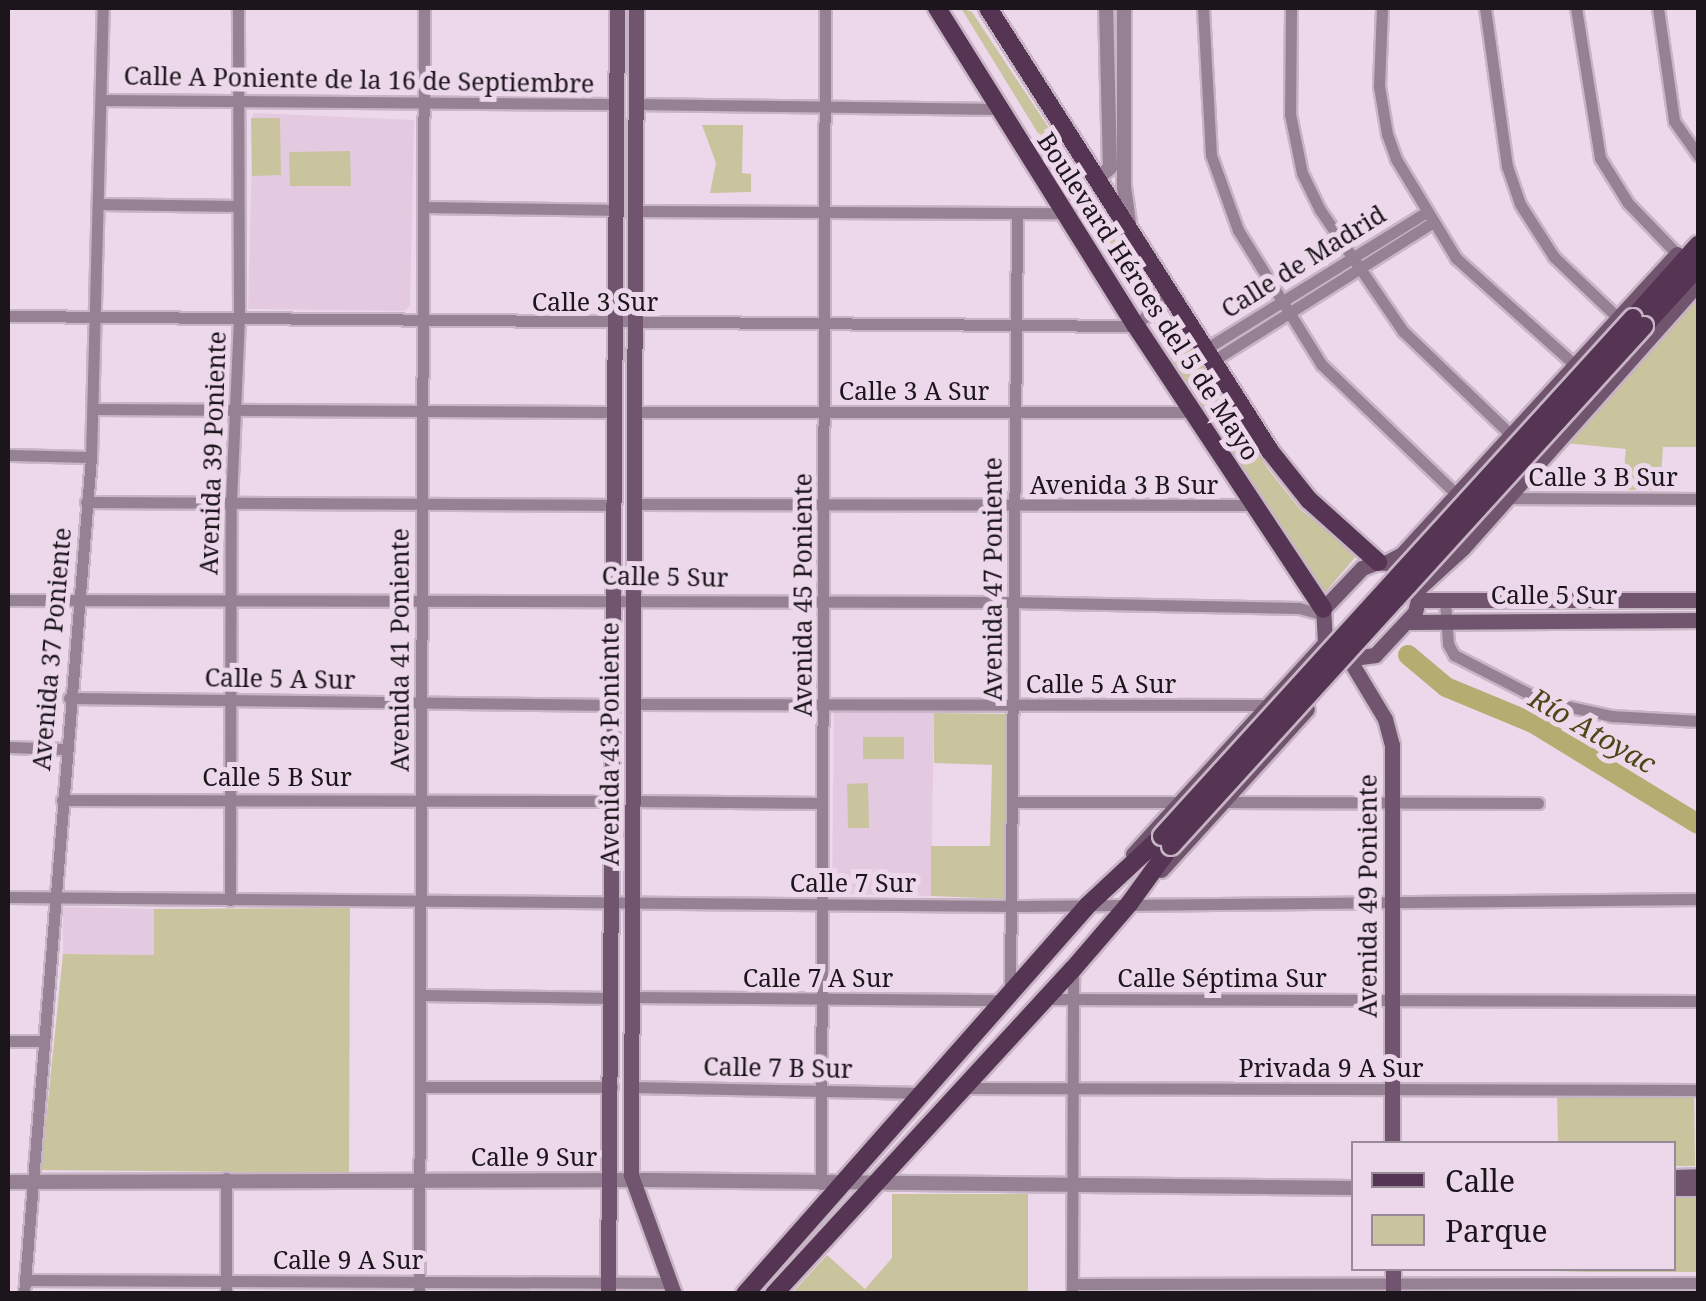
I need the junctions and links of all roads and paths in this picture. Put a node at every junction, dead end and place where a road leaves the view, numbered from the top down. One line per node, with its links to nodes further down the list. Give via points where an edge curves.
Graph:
1 (102, 8): 17 (street, Avenida 37 Poniente)
2 (238, 8): 18 (street, Avenida 39 Poniente)
3 (424, 8): 19 (street, Avenida 41 Poniente)
4 (616, 8): 20 (main road, Avenida 43 Poniente)
5 (636, 8): 21 (main road, Avenida 43 Poniente)
6 (825, 8): 22 (street, Avenida 45 Poniente)
7 (937, 8): 23 (main road, Boulevard Héroes del 5 de Mayo)
8 (988, 8): 25 (main road, Boulevard Héroes del 5 de Mayo)
9 (1106, 8): 25 (street, via 1110,168)
10 (1124, 8): 35 (street)
11 (1203, 8): 43 (street, via 1211,155 1238,230)
12 (1291, 8): 39 (street, via 1294,144 1320,210)
13 (1382, 8): 34 (street, via 1379,86 1386,134)
14 (1484, 8): 48 (street, via 1507,166 1520,204 1554,257)
15 (1576, 8): 38 (street, via 1600,158)
16 (1658, 8): 24 (street, via 1669,103)
17 (102, 100): 18 (street, Calle A Poniente de la 16 de Septiembre); 26 (street, Avenida 37 Poniente)
18 (238, 101): 19 (street, Calle A Poniente de la 16 de Septiembre); 27 (street, Avenida 39 Poniente)
19 (424, 102): 20 (street, Calle A Poniente de la 16 de Septiembre); 28 (street, Avenida 41 Poniente)
20 (616, 104): 29 (main road, Avenida 43 Poniente)
21 (635, 104): 22 (street); 30 (main road, Avenida 43 Poniente)
22 (827, 105): 23 (street); 31 (street, Avenida 45 Poniente)
23 (1000, 109): 32 (main road, Boulevard Héroes del 5 de Mayo)
24 (1698, 155)
25 (1098, 178): 35 (main road, Boulevard Héroes del 5 de Mayo)
26 (100, 204): 27 (street); 47 (street, Avenida 37 Poniente)
27 (237, 206): 46 (street, Avenida 39 Poniente)
28 (424, 206): 29 (street); 49 (street, Avenida 41 Poniente)
29 (614, 210): 51 (main road, Avenida 43 Poniente)
30 (636, 211): 31 (street); 50 (main road, Avenida 43 Poniente)
31 (826, 213): 33 (street); 52 (street, Avenida 45 Poniente)
32 (1066, 213): 33 (street); 53 (main road, Boulevard Héroes del 5 de Mayo)
33 (1017, 216): 54 (street, Avenida 47 Poniente)
34 (1430, 217): 39 (street, Calle de Madrid); 56 (street, via 1470,272)
35 (1130, 230): 42 (main road, Boulevard Héroes del 5 de Mayo)
36 (1698, 231): 38 (main road)
37 (1698, 245): 38 (main road)
38 (1677, 263): 48 (main road)
39 (1354, 264): 43 (street, Calle de Madrid); 44 (street, Calle de Madrid); 65 (street, via 1424,354)
40 (1698, 267): 48 (main road)
41 (1698, 284): 69 (main road)
42 (1168, 293): 53 (street); 55 (main road, Boulevard Héroes del 5 de Mayo)
43 (1279, 303): 44 (street); 55 (street, Calle de Madrid)
44 (1287, 314): 55 (street, Calle de Madrid); 68 (street, via 1339,385)
45 (8, 316): 47 (street, Calle 3 Sur)
46 (238, 316): 47 (street, Calle 3 Sur); 49 (street, Calle 3 Sur); 58 (street, Avenida 39 Poniente)
47 (98, 317): 57 (street, Avenida 37 Poniente)
48 (1632, 321): 56 (main road); 118 (main road, bridge)
49 (421, 322): 51 (street, Calle 3 Sur); 59 (street, Avenida 41 Poniente)
50 (636, 323): 51 (street, Calle 3 Sur); 52 (street, Calle 3 Sur); 61 (main road, Avenida 43 Poniente)
51 (613, 324): 60 (main road, Avenida 43 Poniente)
52 (827, 324): 54 (street, Calle 3 Sur); 62 (street, Avenida 45 Poniente)
53 (1136, 326): 54 (street, Calle 3 Sur); 63 (main road, Boulevard Héroes del 5 de Mayo)
54 (1015, 327): 64 (street, Avenida 47 Poniente)
55 (1208, 356): 79 (main road, Boulevard Héroes del 5 de Mayo, via 1296,486)
56 (1576, 366): 65 (main road)
57 (93, 409): 58 (street); 67 (street, Avenida 37 Poniente)
58 (234, 411): 59 (street); 72 (street, Avenida 39 Poniente)
59 (422, 411): 60 (street); 71 (street, Avenida 41 Poniente)
60 (615, 412): 76 (main road, Avenida 43 Poniente)
61 (635, 412): 62 (street, Calle 3 A Sur); 74 (main road, Avenida 43 Poniente)
62 (826, 412): 64 (street, Calle 3 A Sur); 75 (street, Avenida 45 Poniente)
63 (1193, 412): 64 (street, Calle 3 A Sur); 77 (main road, Boulevard Héroes del 5 de Mayo)
64 (1015, 413): 78 (street, Avenida 47 Poniente)
65 (1511, 434): 68 (main road)
66 (8, 455): 67 (street)
67 (90, 456): 73 (street, Avenida 37 Poniente)
68 (1458, 495): 79 (main road, via 1402,554)
69 (1507, 498): 70 (street, Calle 3 B Sur); 80 (main road)
70 (1698, 498)
71 (422, 500): 72 (street); 76 (street); 82 (street, Avenida 41 Poniente)
72 (231, 501): 73 (street); 81 (street, Avenida 39 Poniente)
73 (86, 502): 86 (street, Avenida 37 Poniente)
74 (634, 504): 75 (street, Avenida 3 B Sur); 87 (main road, Avenida 43 Poniente)
75 (824, 504): 78 (street, Avenida 3 B Sur); 88 (street, Avenida 45 Poniente)
76 (614, 505): 84 (main road, Avenida 43 Poniente)
77 (1253, 505): 78 (street, Avenida 3 B Sur); 91 (main road, Boulevard Héroes del 5 de Mayo)
78 (1014, 507): 89 (street, Avenida 47 Poniente)
79 (1383, 562): 80 (main road, via 1405,570); 91 (main road, via 1356,574)
80 (1418, 595): 90 (main road, Calle 5 Sur); 93 (main road)
81 (231, 598): 82 (street, Calle 5 Sur); 86 (street, Calle 5 Sur); 97 (street, Avenida 39 Poniente)
82 (422, 599): 84 (street, Calle 5 Sur); 98 (street, Avenida 41 Poniente)
83 (8, 600): 86 (street, Calle 5 Sur)
84 (613, 600): 87 (street, Calle 5 Sur); 99 (main road, Avenida 43 Poniente)
85 (1698, 600): 90 (main road, Calle 5 Sur)
86 (77, 601): 96 (street, Avenida 37 Poniente)
87 (634, 601): 88 (street, Calle 5 Sur); 100 (main road, Avenida 43 Poniente)
88 (825, 602): 89 (street, Calle 5 Sur); 101 (street, Avenida 45 Poniente)
89 (1012, 602): 91 (street, Calle 5 Sur); 102 (street, Avenida 47 Poniente)
90 (1445, 610): 92 (main road, Calle 5 Sur); 93 (main road, Calle 5 Sur); 104 (street, via 1454,655 1543,701 1612,716)
91 (1322, 612): 94 (main road)
92 (1698, 620)
93 (1409, 622): 95 (main road, via 1375,655)
94 (1326, 643): 95 (main road); 103 (main road)
95 (1348, 659): 114 (main road); 115 (main road, Avenida 49 Poniente, via 1390,731)
96 (69, 698): 97 (street, Calle 5 A Sur); 106 (street, Avenida 37 Poniente)
97 (231, 700): 98 (street, Calle 5 A Sur); 107 (street, Avenida 39 Poniente)
98 (421, 702): 99 (street, Calle 5 A Sur); 108 (street, Avenida 41 Poniente)
99 (611, 704): 110 (main road, Avenida 43 Poniente)
100 (634, 704): 101 (street, Calle 5 A Sur); 111 (main road, Avenida 43 Poniente)
101 (824, 705): 102 (street, Calle 5 A Sur); 117 (street, Avenida 45 Poniente)
102 (1015, 705): 103 (street, Calle 5 A Sur); 112 (street, Avenida 47 Poniente)
103 (1267, 705): 113 (main road)
104 (1698, 720)
105 (8, 747): 106 (street)
106 (65, 749): 109 (street, Avenida 37 Poniente)
107 (230, 798): 108 (street, Calle 5 B Sur); 109 (street, Calle 5 B Sur); 121 (street, Avenida 39 Poniente)
108 (422, 798): 110 (street, Calle 5 B Sur); 123 (street, Avenida 41 Poniente)
109 (62, 800): 120 (street, Avenida 37 Poniente)
110 (612, 801): 125 (main road, Avenida 43 Poniente)
111 (634, 801): 117 (street); 126 (main road, Avenida 43 Poniente)
112 (1014, 802): 113 (street); 130 (street, Avenida 47 Poniente)
113 (1178, 802): 129 (main road)
114 (1224, 802): 115 (street); 127 (main road)
115 (1393, 802): 116 (street); 124 (main road, Avenida 49 Poniente)
116 (1538, 802)
117 (822, 803): 128 (street, Avenida 45 Poniente)
118 (1166, 841): 127 (main road); 129 (main road)
119 (8, 897): 120 (street, Calle 7 Sur)
120 (55, 898): 121 (street, Calle 7 Sur); 142 (street, Avenida 37 Poniente)
121 (230, 900): 123 (street, Calle 7 Sur)
122 (1698, 900): 124 (street, Calle 7 Sur)
123 (420, 902): 125 (street, Calle 7 Sur); 132 (street, Avenida 41 Poniente)
124 (1393, 902): 127 (street, Calle 7 Sur); 139 (main road, Avenida 49 Poniente)
125 (612, 903): 126 (street, Calle 7 Sur); 135 (main road, Avenida 43 Poniente)
126 (635, 904): 128 (street, Calle 7 Sur); 134 (main road, Avenida 43 Poniente)
127 (1130, 904): 129 (street, Calle 7 Sur); 131 (main road)
128 (823, 905): 130 (street, Calle 7 Sur); 138 (street, Avenida 45 Poniente)
129 (1088, 905): 130 (street, Calle 7 Sur); 133 (main road)
130 (1014, 906): 133 (street, Avenida 47 Poniente)
131 (1073, 969): 136 (street); 137 (main road)
132 (421, 995): 135 (street); 143 (street, Avenida 41 Poniente)
133 (1006, 995): 138 (street, Calle 7 A Sur); 151 (main road)
134 (633, 997): 138 (street, Calle 7 A Sur); 145 (main road, Avenida 43 Poniente)
135 (612, 998): 144 (main road, Avenida 43 Poniente)
136 (1072, 998): 137 (street, Calle Séptima Sur); 139 (street, Calle Séptima Sur); 147 (street)
137 (1046, 999): 146 (main road)
138 (824, 1000): 148 (street, Avenida 45 Poniente)
139 (1392, 1000): 140 (street, Calle Séptima Sur); 149 (main road, Avenida 49 Poniente)
140 (1698, 1001)
141 (8, 1041): 142 (street)
142 (44, 1041): 159 (street, Avenida 37 Poniente)
143 (422, 1087): 144 (street); 155 (street, Avenida 41 Poniente)
144 (612, 1087): 156 (main road, Avenida 43 Poniente)
145 (632, 1087): 148 (street, Calle 7 B Sur); 157 (main road, Avenida 43 Poniente)
146 (964, 1088): 147 (street, Privada 9 A Sur); 163 (main road)
147 (1072, 1088): 149 (street, Privada 9 A Sur); 160 (street)
148 (822, 1090): 151 (street, Calle 7 B Sur); 161 (street, Avenida 45 Poniente)
149 (1392, 1090): 150 (street, Privada 9 A Sur); 152 (main road, Avenida 49 Poniente)
150 (1698, 1090)
151 (924, 1093): 162 (main road)
152 (1392, 1141)
153 (226, 1178): 155 (street, Calle 9 Sur); 159 (street, Calle 9 Sur); 168 (street)
154 (1351, 1179): 160 (street, Calle 9 Sur)
155 (420, 1181): 156 (street, Calle 9 Sur); 169 (street, Avenida 41 Poniente)
156 (610, 1181): 157 (street, Calle 9 Sur); 170 (main road, Avenida 43 Poniente)
157 (632, 1181): 161 (street, Calle 9 Sur); 171 (main road, Avenida 43 Poniente)
158 (8, 1182): 159 (street, Calle 9 Sur)
159 (32, 1182): 167 (street, Avenida 37 Poniente)
160 (1068, 1183): 163 (street, Calle 9 Sur); 164 (street, Calle 9 Sur); 172 (street)
161 (820, 1184): 162 (street, Calle 9 Sur)
162 (842, 1184): 163 (street, Calle 9 Sur); 173 (main road)
163 (875, 1184): 174 (main road)
164 (1351, 1188)
165 (1393, 1282): 166 (street); 172 (street)
166 (1698, 1283)
167 (25, 1287): 168 (street, Calle 9 A Sur)
168 (226, 1287): 169 (street, Calle 9 A Sur)
169 (419, 1288): 170 (street, Calle 9 A Sur)
170 (608, 1288): 171 (street, Calle 9 A Sur)
171 (672, 1288)
172 (1072, 1289)
173 (744, 1294)
174 (774, 1294)

